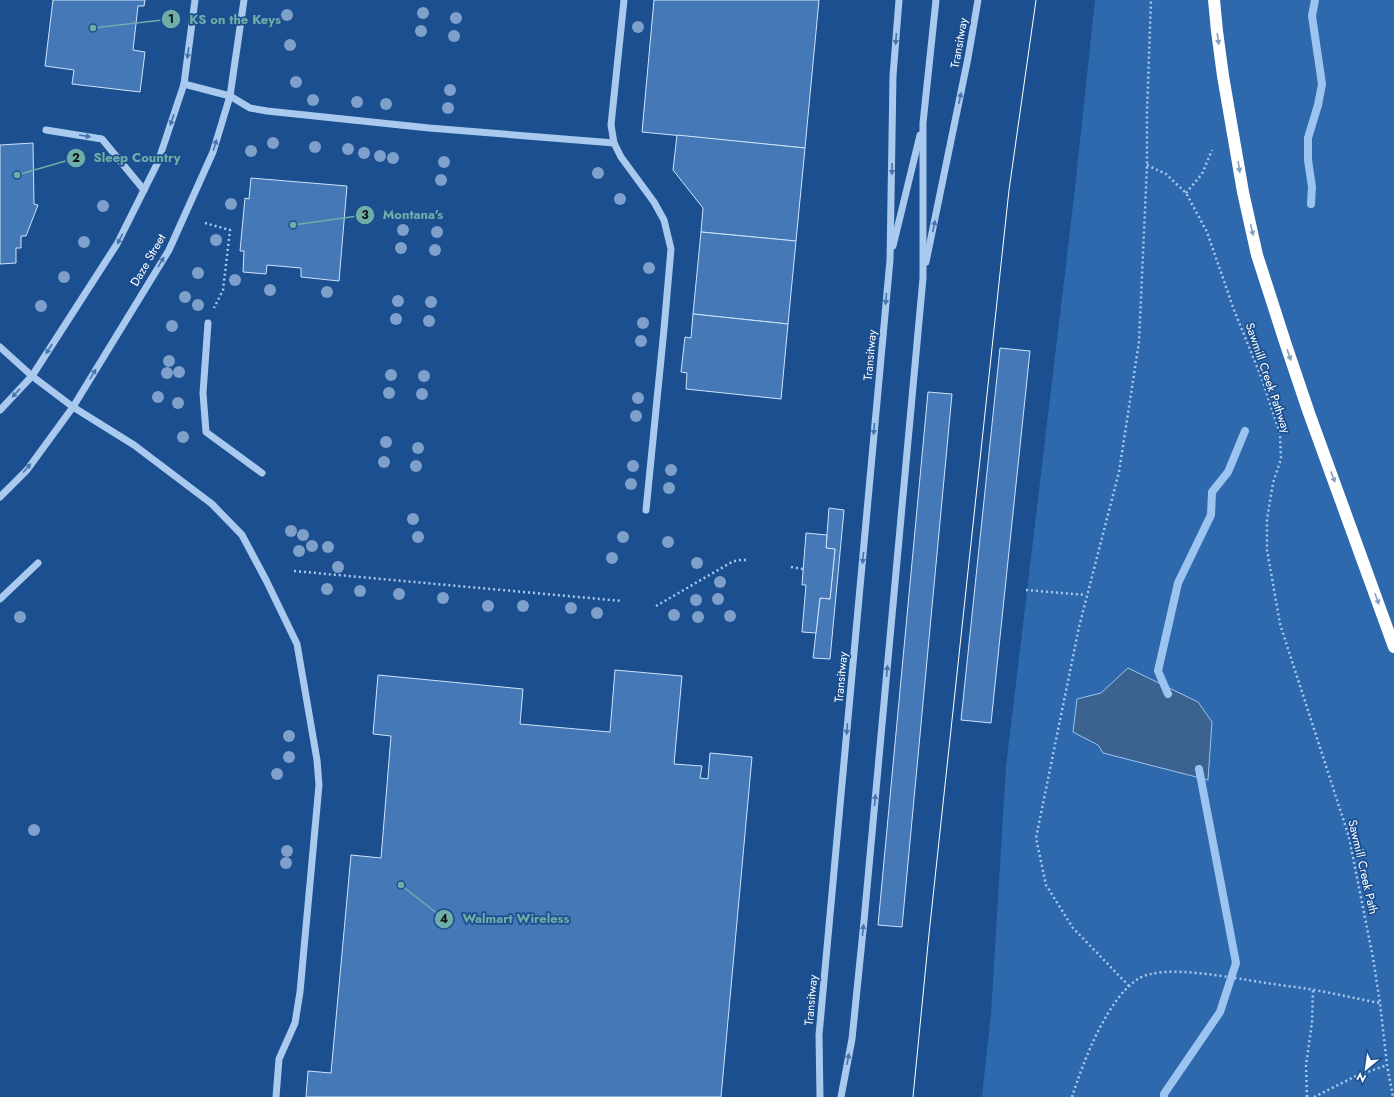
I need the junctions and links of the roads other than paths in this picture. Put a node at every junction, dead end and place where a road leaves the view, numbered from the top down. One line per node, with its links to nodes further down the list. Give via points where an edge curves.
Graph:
1 (195, 0): 8 (street, one-way to 8)
2 (244, 0): 9 (street, Daze Street)
3 (624, 0): 12 (street, via 611,125)
4 (899, 0): 14 (street, Transitway, one-way to 14, via 893,76)
5 (936, 0): 10 (street, Transitway)
6 (978, 0): 15 (street, Transitway, one-way to 6)
7 (1214, 0): 26 (highway, one-way to 26, via 1223,76 1243,192 1258,255 1306,405)
8 (184, 84): 9 (street); 13 (street, one-way to 13, via 158,162)
9 (230, 96): 12 (street, via 250,108 267,111); 19 (street, Daze Street, one-way to 9, via 168,250 213,152)
10 (923, 123): 14 (street, Transitway); 15 (street, Transitway)
11 (46, 130): 13 (street, one-way to 13, via 102,139)
12 (614, 143): 23 (street, via 664,220 671,249)
13 (144, 190): 18 (street, one-way to 18, via 117,244)
14 (890, 260): 28 (street, Transitway, one-way to 28, via 819,1035)
15 (923, 278): 29 (street, Transitway, one-way to 15, via 852,1039 865,913)
16 (208, 323): 21 (street, via 203,393 206,432)
17 (0, 347): 18 (street)
18 (32, 376): 19 (street); 20 (street, one-way to 20)
19 (73, 407): 22 (street, Daze Street, one-way to 19, via 26,470); 27 (street, via 134,445 212,504 242,535 296,644 317,760 319,785 296,1023 279,1059)
20 (0, 410)
21 (262, 472)
22 (0, 496)
23 (646, 510)
24 (38, 563): 25 (street)
25 (0, 599)
26 (1394, 647)
27 (276, 1097)
28 (820, 1097)
29 (841, 1097)

